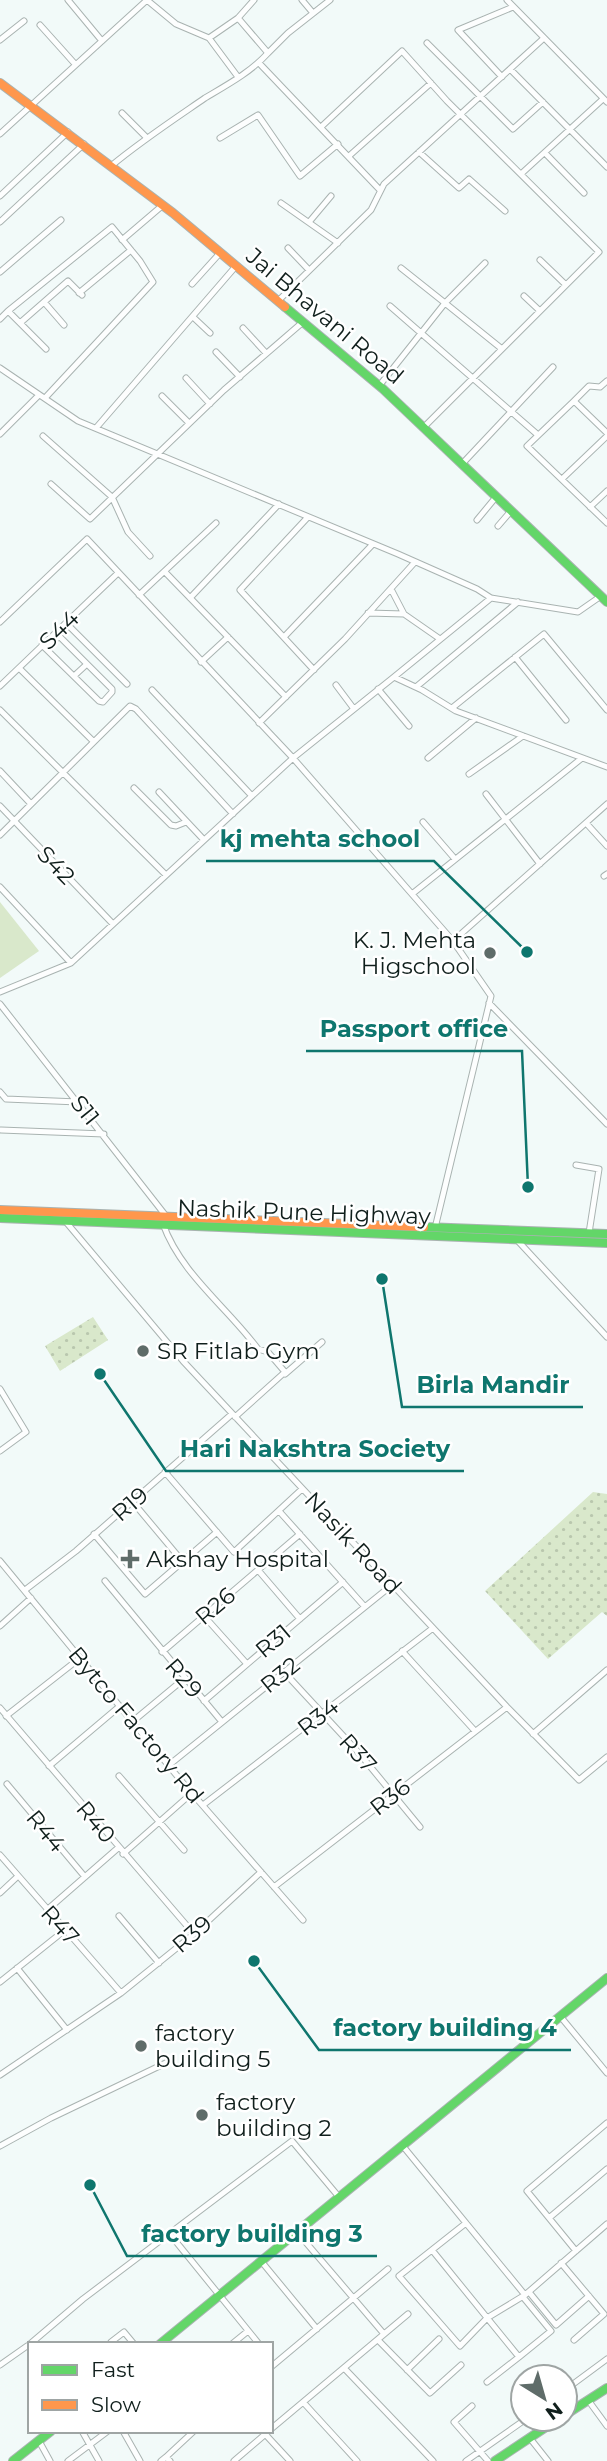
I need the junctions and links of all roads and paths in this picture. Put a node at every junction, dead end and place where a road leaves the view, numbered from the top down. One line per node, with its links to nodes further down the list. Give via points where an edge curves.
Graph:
1 (68, 0): 14 (street)
2 (254, 0): 8 (street)
3 (302, 0): 7 (street)
4 (330, 0): 7 (street)
5 (507, 0): 6 (street)
6 (513, 7): 12 (street); 21 (street, via 458,30)
7 (313, 13): 16 (street)
8 (239, 18): 11 (street); 16 (street)
9 (24, 21): 13 (street)
10 (40, 25): 18 (street)
11 (209, 38): 14 (street, via 176,24 147,0); 20 (street)
12 (544, 38): 19 (street); 25 (street)
13 (0, 40)
14 (102, 41): 18 (street)
15 (427, 43): 24 (street)
16 (268, 53): 17 (street)
17 (259, 63): 20 (street); 30 (street)
18 (75, 64): 27 (street)
19 (510, 69): 21 (street); 26 (street)
20 (238, 77): 34 (street)
21 (502, 77): 24 (street)
22 (0, 83): 27 (main road, Jai Bhavani Road)
23 (431, 83): 29 (street); 30 (street, via 402,51); 40 (street)
24 (481, 96): 26 (street, via 513,129); 29 (street)
25 (605, 101): 31 (street)
26 (543, 102): 31 (street)
27 (29, 106): 32 (main road, Jai Bhavani Road); 33 (street)
28 (122, 113): 34 (street)
29 (461, 114): 38 (street); 43 (street)
30 (321, 127): 37 (street)
31 (569, 130): 39 (street); 42 (street)
32 (68, 132): 36 (main road, Jai Bhavani Road); 46 (street)
33 (0, 134)
34 (146, 137): 41 (street)
35 (220, 138): 37 (street, via 258,115 300,176)
36 (84, 144): 41 (main road, Jai Bhavani Road); 53 (street)
37 (338, 144): 40 (street)
38 (419, 152): 44 (street); 50 (street, via 459,188 469,178)
39 (545, 153): 43 (street); 45 (street)
40 (349, 156): 44 (street)
41 (111, 166): 49 (main road, Jai Bhavani Road)
42 (607, 167)
43 (521, 174): 66 (street, via 599,252)
44 (380, 190): 55 (street, via 371,209)
45 (584, 193)
46 (0, 196)
47 (331, 196): 52 (street)
48 (281, 203): 52 (street)
49 (163, 205): 54 (street); 58 (main road, Jai Bhavani Road)
50 (505, 211)
51 (61, 220): 64 (street)
52 (310, 221): 55 (street)
53 (0, 222)
54 (122, 240): 57 (street); 72 (street, via 112,228)
55 (338, 243): 63 (street)
56 (288, 248): 63 (street)
57 (131, 250): 69 (street, via 80,294 68,281); 94 (street, via 153,282)
58 (220, 253): 61 (main road, Jai Bhavani Road); 65 (street)
59 (540, 260): 66 (street)
60 (485, 263): 70 (street)
61 (236, 266): 68 (main road, Jai Bhavani Road); 74 (street)
62 (401, 268): 70 (street)
63 (309, 270): 68 (street)
64 (0, 272)
65 (192, 284)
66 (566, 285): 73 (street)
67 (524, 296): 73 (street)
68 (278, 301): 76 (main road, Jai Bhavani Road)
69 (44, 302): 77 (street); 78 (street)
70 (445, 303): 81 (street); 83 (street)
71 (390, 306): 81 (street)
72 (8, 311): 75 (street); 77 (street)
73 (540, 311): 83 (street)
74 (193, 317): 80 (street); 100 (street)
75 (0, 319)
76 (303, 322): 85 (street); 92 (main road, Jai Bhavani Road)
77 (20, 323): 82 (street)
78 (64, 325)
79 (243, 328): 85 (street)
80 (210, 333)
81 (421, 333): 90 (street); 92 (street)
82 (46, 349)
83 (502, 349): 90 (street)
84 (216, 352): 88 (street)
85 (266, 353): 88 (street)
86 (553, 366): 97 (street)
87 (0, 369): 94 (street)
88 (240, 377): 96 (street)
89 (186, 378): 96 (street)
90 (473, 378): 97 (street); 99 (street)
91 (607, 381): 95 (street, via 600,387 589,386)
92 (379, 386): 99 (main road, Jai Bhavani Road)
93 (162, 396): 98 (street)
94 (42, 397): 100 (street); 101 (street)
95 (574, 401): 102 (street); 103 (street)
96 (210, 404): 98 (street)
97 (511, 412): 102 (street); 106 (street)
98 (189, 424): 105 (street)
99 (424, 427): 106 (main road, Jai Bhavani Road)
100 (96, 428): 105 (street)
101 (0, 434)
102 (538, 435): 107 (street, via 527,446)
103 (607, 435): 107 (street)
104 (43, 436): 110 (street)
105 (156, 454): 110 (street); 112 (street)
106 (462, 464): 111 (main road, Jai Bhavani Road)
107 (562, 479): 113 (street)
108 (51, 484): 110 (street, via 90,519)
109 (607, 491): 113 (street)
110 (111, 497): 121 (street, via 128,532)
111 (496, 497): 114 (main road, Jai Bhavani Road); 116 (street)
112 (279, 504): 115 (street); 127 (street)
113 (590, 507): 118 (street)
114 (511, 511): 119 (street); 129 (main road, Jai Bhavani Road)
115 (308, 517): 120 (street); 137 (street, via 240,590)
116 (477, 520)
117 (216, 523): 123 (street)
118 (607, 523)
119 (498, 526)
120 (373, 544): 122 (street); 137 (street)
121 (150, 556)
122 (415, 562): 125 (street); 128 (street)
123 (165, 572): 126 (street); 127 (street)
124 (118, 573): 126 (street); 133 (street, via 87,539); 134 (street, S44)
125 (391, 589): 131 (street); 132 (street)
126 (139, 595): 141 (street)
127 (190, 598): 136 (street)
128 (491, 598): 130 (street); 138 (street)
129 (604, 599): 130 (street, via 578,612)
130 (518, 602): 150 (street)
131 (368, 613): 132 (street); 144 (street)
132 (404, 614): 138 (street)
133 (0, 622)
134 (66, 623): 135 (street, S44); 147 (street)
135 (58, 634): 139 (street, S44); 142 (street)
136 (228, 637): 141 (street); 153 (street)
137 (284, 637): 144 (street)
138 (440, 639): 146 (street)
139 (44, 647): 143 (street, S44); 145 (street)
140 (515, 657): 154 (street); 157 (street, via 544,634); 159 (street)
141 (201, 662): 160 (street)
142 (87, 664): 145 (street); 145 (street, via 112,692 100,702)
143 (19, 668): 149 (street, S44); 163 (street)
144 (314, 670): 153 (street)
145 (74, 676)
146 (394, 677): 150 (street); 151 (street)
147 (127, 684)
148 (336, 685): 155 (street)
149 (0, 686)
150 (416, 687): 154 (street)
151 (378, 689): 155 (street); 161 (street)
152 (152, 690): 174 (street)
153 (286, 696): 160 (street)
154 (452, 708): 158 (street)
155 (354, 709): 164 (street)
156 (0, 710): 169 (street)
157 (607, 710)
158 (476, 718): 162 (street); 165 (street)
159 (566, 720)
160 (259, 723): 164 (street)
161 (409, 726)
162 (523, 736): 166 (street); 170 (street)
163 (93, 741): 169 (street); 178 (street, via 133,706)
164 (293, 758): 174 (street); 191 (street)
165 (428, 758)
166 (582, 758): 167 (street); 179 (street)
167 (607, 768)
168 (0, 771): 175 (street)
169 (62, 773): 175 (street); 189 (street)
170 (469, 774)
171 (134, 789): 181 (street, via 172,826)
172 (159, 792): 181 (street)
173 (486, 794): 179 (street)
174 (252, 796): 178 (street)
175 (31, 804): 180 (street)
176 (607, 804): 183 (street)
177 (0, 806): 180 (street, S42)
178 (233, 814): 185 (street)
179 (506, 819): 187 (street); 188 (street)
180 (15, 821): 184 (street); 192 (street, S42)
181 (187, 821): 185 (street)
182 (423, 822): 187 (street)
183 (586, 823): 186 (street); 188 (street)
184 (0, 835)
185 (204, 840): 189 (street)
186 (607, 846)
187 (455, 859): 191 (street)
188 (540, 864): 193 (street)
189 (166, 875): 192 (street)
190 (0, 887): 194 (street)
191 (412, 894): 193 (street)
192 (113, 924): 194 (street)
193 (453, 941): 196 (street, via 491,996)
194 (71, 963): 195 (street)
195 (0, 992)
196 (489, 1003): 200 (street); 208 (street)
197 (0, 1004): 199 (street, S11)
198 (0, 1092): 199 (street, via 6,1099)
199 (79, 1102): 202 (street, S11)
200 (607, 1124)
201 (1, 1130): 202 (street)
202 (104, 1134): 207 (street, S11)
203 (576, 1165): 209 (street, via 599,1170)
204 (0, 1210): 207 (main road, Nashik Pune Highway)
205 (0, 1217): 206 (main road, Nashik Pune Highway)
206 (64, 1220): 207 (main road, Nashik Pune Highway); 217 (street, Nasik Road)
207 (164, 1220): 208 (main road, Nashik Pune Highway); 211 (main road, Nashik Pune Highway); 215 (street, S11, via 188,1270)
208 (435, 1227): 211 (main road, Nashik Pune Highway)
209 (589, 1233): 210 (main road, Nashik Pune Highway); 211 (main road, Nashik Pune Highway)
210 (607, 1234)
211 (517, 1236): 212 (main road, Nashik Pune Highway); 213 (street)
212 (607, 1243)
213 (607, 1337)
214 (322, 1342): 215 (street, R19)
215 (285, 1374): 217 (street, R19)
216 (0, 1389): 218 (street, via 26,1432)
217 (233, 1416): 219 (street, R19); 220 (street, Nasik Road)
218 (0, 1451)
219 (165, 1472): 221 (street, R19); 223 (street)
220 (302, 1489): 222 (street); 231 (street, Nasik Road)
221 (132, 1502): 224 (street, R19); 227 (street)
222 (279, 1511): 223 (street, via 234,1552); 225 (street)
223 (217, 1532): 227 (street)
224 (94, 1534): 227 (street, via 145,1594); 232 (street, R19)
225 (300, 1534): 228 (street, R26); 230 (street)
226 (0, 1560): 232 (street, Bytco Factory Rd)
227 (183, 1562)
228 (258, 1570): 235 (street, R26); 236 (street)
229 (105, 1581): 240 (street, R29)
230 (343, 1582): 234 (street); 236 (street, R31)
231 (392, 1585): 234 (street, R32); 238 (street, Nasik Road)
232 (25, 1590): 233 (street, Bytco Factory Rd)
233 (31, 1598): 237 (street); 241 (street, Bytco Factory Rd)
234 (365, 1607): 244 (street, R32)
235 (204, 1616): 240 (street, R26); 242 (street)
236 (300, 1619): 242 (street, R31)
237 (0, 1626)
238 (433, 1628): 239 (street, R34); 248 (street, Nasik Road)
239 (402, 1651): 250 (street, R34); 254 (street)
240 (162, 1652): 245 (street, R29)
241 (79, 1658): 247 (street, Bytco Factory Rd); 251 (street)
242 (247, 1664): 246 (street, R31)
243 (607, 1670): 255 (street)
244 (284, 1672): 250 (street, R37); 253 (street, R32)
245 (185, 1678): 246 (street, R29); 252 (street)
246 (204, 1701): 253 (street, R29)
247 (120, 1706): 252 (street, Bytco Factory Rd); 258 (street)
248 (507, 1707): 254 (street, R36); 255 (street, Nasik Road)
249 (0, 1709): 251 (street, R40)
250 (322, 1713): 262 (street, R37); 263 (street, R34)
251 (6, 1716): 258 (street, R40)
252 (132, 1722): 257 (street, Bytco Factory Rd)
253 (222, 1722): 257 (street, R32)
254 (475, 1731): 262 (street, R36)
255 (533, 1734): 256 (street, Nasik Road, via 579,1780)
256 (607, 1757)
257 (169, 1765): 261 (street, Bytco Factory Rd)
258 (49, 1766): 267 (street, R40)
259 (119, 1776): 264 (street)
260 (6, 1784): 271 (street, R44)
261 (192, 1793): 263 (street, Bytco Factory Rd); 264 (street)
262 (394, 1794): 265 (street, R37); 272 (street, R36)
263 (203, 1805): 269 (street, Bytco Factory Rd)
264 (159, 1822): 266 (street); 267 (street)
265 (420, 1827)
266 (184, 1850)
267 (121, 1851): 271 (street); 278 (street, R40)
268 (0, 1855): 270 (street, R47)
269 (261, 1872): 272 (street, Bytco Factory Rd); 278 (street, R39)
270 (17, 1877): 273 (street); 274 (street, R47)
271 (85, 1877): 274 (street)
272 (274, 1887): 276 (street, Bytco Factory Rd)
273 (0, 1893)
274 (47, 1910): 277 (street, R47)
275 (119, 1916): 279 (street)
276 (303, 1920)
277 (65, 1930): 280 (street); 283 (street, R47)
278 (194, 1934): 279 (street, R39)
279 (159, 1963): 283 (street, R39)
280 (17, 1968): 282 (street); 285 (street)
281 (607, 1978): 284 (main road)
282 (0, 1982)
283 (121, 1993): 285 (street, R39)
284 (560, 2016): 287 (street); 290 (main road)
285 (67, 2030): 288 (street, R39)
286 (172, 2060): 291 (street)
287 (607, 2073)
288 (0, 2075)
289 (607, 2123): 294 (street, via 527,2191)
290 (402, 2145): 293 (main road); 295 (street)
291 (0, 2146)
292 (607, 2169): 294 (street)
293 (339, 2197): 297 (main road); 298 (street, via 292,2141)
294 (549, 2218): 300 (street)
295 (466, 2223): 299 (street); 305 (street)
296 (607, 2224): 300 (street)
297 (297, 2232): 301 (main road); 307 (street)
298 (169, 2233): 304 (street); 316 (street)
299 (432, 2250): 309 (street); 309 (street, via 399,2276 460,2346)
300 (576, 2251): 302 (street)
301 (261, 2261): 304 (main road); 310 (street)
302 (561, 2263): 305 (street); 306 (street)
303 (388, 2269): 307 (street)
304 (219, 2295): 311 (street); 319 (main road)
305 (526, 2295): 306 (street, via 556,2325); 309 (street); 323 (street, via 551,2331)
306 (589, 2296): 315 (street, via 604,2314)
307 (353, 2298): 310 (street); 312 (street)
308 (408, 2314): 312 (street)
309 (487, 2318): 323 (street)
310 (317, 2329): 325 (street)
311 (248, 2331): 320 (street); 321 (street)
312 (384, 2334): 314 (street)
313 (439, 2339): 329 (street)
314 (378, 2340): 328 (street); 329 (street)
315 (574, 2340)
316 (34, 2342)
317 (111, 2342): 318 (street, via 124,2332)
318 (132, 2342)
319 (162, 2342)
320 (234, 2342)
321 (257, 2342)
322 (28, 2347): 326 (street)
323 (519, 2357): 331 (street)
324 (607, 2359): 330 (street)
325 (273, 2362)
326 (0, 2365)
327 (461, 2365): 329 (street, via 430,2393)
328 (344, 2368): 334 (street); 361 (street)
329 (407, 2370)
330 (579, 2380)
331 (487, 2382)
332 (607, 2388): 333 (main road)
333 (588, 2400): 336 (main road); 337 (street)
334 (303, 2402): 338 (street); 360 (street)
335 (472, 2406): 351 (street, via 454,2422)
336 (579, 2406)
337 (607, 2426)
338 (273, 2428)
339 (509, 2431): 351 (street)
340 (49, 2433): 349 (main road)
341 (83, 2433): 350 (street)
342 (105, 2433): 350 (street)
343 (124, 2433): 358 (street)
344 (190, 2433): 352 (street)
345 (267, 2433): 353 (street)
346 (269, 2433): 359 (street)
347 (535, 2433): 348 (main road)
348 (529, 2437): 364 (main road); 365 (street)
349 (39, 2441): 354 (main road); 355 (street)
350 (90, 2445): 356 (street); 357 (street)
351 (480, 2451): 362 (street); 363 (street)
352 (166, 2460)
353 (238, 2460)
354 (13, 2461)
355 (50, 2461)
356 (68, 2461)
357 (99, 2461)
358 (139, 2461)
359 (290, 2461)
360 (357, 2461)
361 (433, 2461)
362 (466, 2461)
363 (488, 2461)
364 (495, 2461)
365 (548, 2461)

